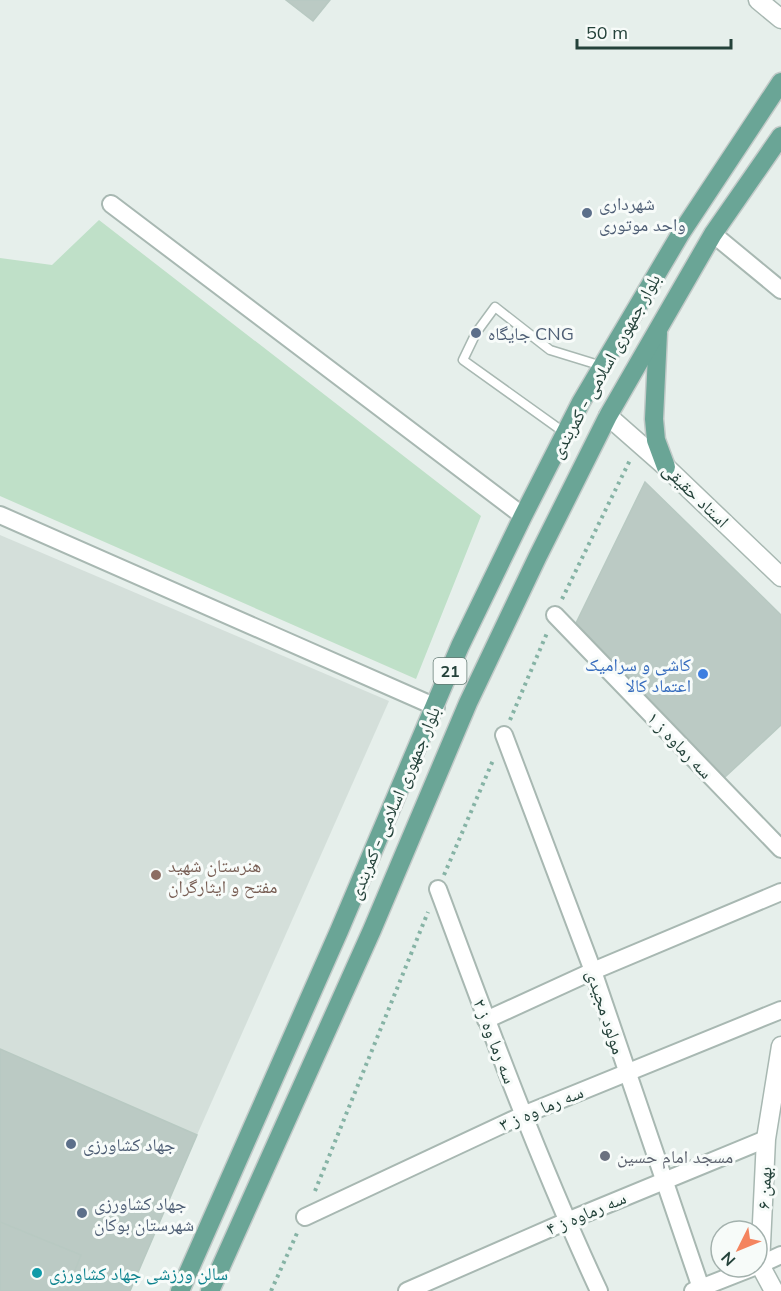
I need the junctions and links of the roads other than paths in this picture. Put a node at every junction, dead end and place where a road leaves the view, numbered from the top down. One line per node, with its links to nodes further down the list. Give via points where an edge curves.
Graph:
1 (758, 0): 2 (street)
2 (781, 20)
3 (781, 82): 9 (main road, بلوار جمهوری اسلامی - کمربندی / 21, via 681,233)
4 (781, 135): 6 (main road, بلوار جمهوری اسلامی - کمربندی / 21)
5 (111, 204): 14 (street)
6 (713, 234): 7 (street); 8 (main road, بلوار جمهوری اسلامی - کمربندی / 21)
7 (781, 290)
8 (658, 330): 10 (main road, بلوار جمهوری اسلامی - کمربندی / 21); 12 (main road, via 654,419 656,440)
9 (602, 366): 11 (main road, بلوار جمهوری اسلامی - کمربندی / 21); 11 (lane, via 550,350 495,307 476,333 463,360)
10 (608, 416): 12 (street, استاد حقیقی); 36 (main road, بلوار جمهوری اسلامی - کمربندی / 21, via 468,703 372,930)
11 (565, 433): 14 (main road, بلوار جمهوری اسلامی - کمربندی / 21)
12 (666, 467): 15 (street, استاد حقیقی)
13 (0, 515): 17 (street)
14 (522, 516): 17 (main road, بلوار جمهوری اسلامی - کمربندی / 21, via 460,646)
15 (781, 577)
16 (555, 615): 19 (street, سه رماوه ز ۱)
17 (436, 707): 35 (main road, بلوار جمهوری اسلامی - کمربندی / 21)
18 (504, 735): 22 (street, مولود مجیدی)
19 (781, 849)
20 (438, 889): 24 (street, سه رما وه ز ۲)
21 (781, 892): 22 (street)
22 (593, 971): 24 (street); 26 (street, مولود مجیدی)
23 (781, 1010): 26 (street, سه رما وه ز ۳)
24 (486, 1020): 27 (street, سه رما وه ز ۲)
25 (781, 1046): 28 (street, بهمن ۶)
26 (627, 1072): 27 (street, سه رما وه ز ۳); 29 (street, مولود مجیدی)
27 (524, 1115): 30 (street, سه رما وه ز ۳); 32 (street, سه رما وه ز ۲)
28 (766, 1139): 29 (street, سه رماوه ز ۴); 31 (street, بهمن ۶)
29 (665, 1180): 32 (street, سه رماوه ز ۴); 34 (street, مولود مجیدی)
30 (305, 1217)
31 (760, 1219)
32 (567, 1221): 37 (street, سه رماوه ز ۴); 38 (street, سه رما وه ز ۲)
33 (726, 1279): 34 (street)
34 (699, 1290)
35 (180, 1291)
36 (210, 1291)
37 (407, 1291)
38 (599, 1291)

